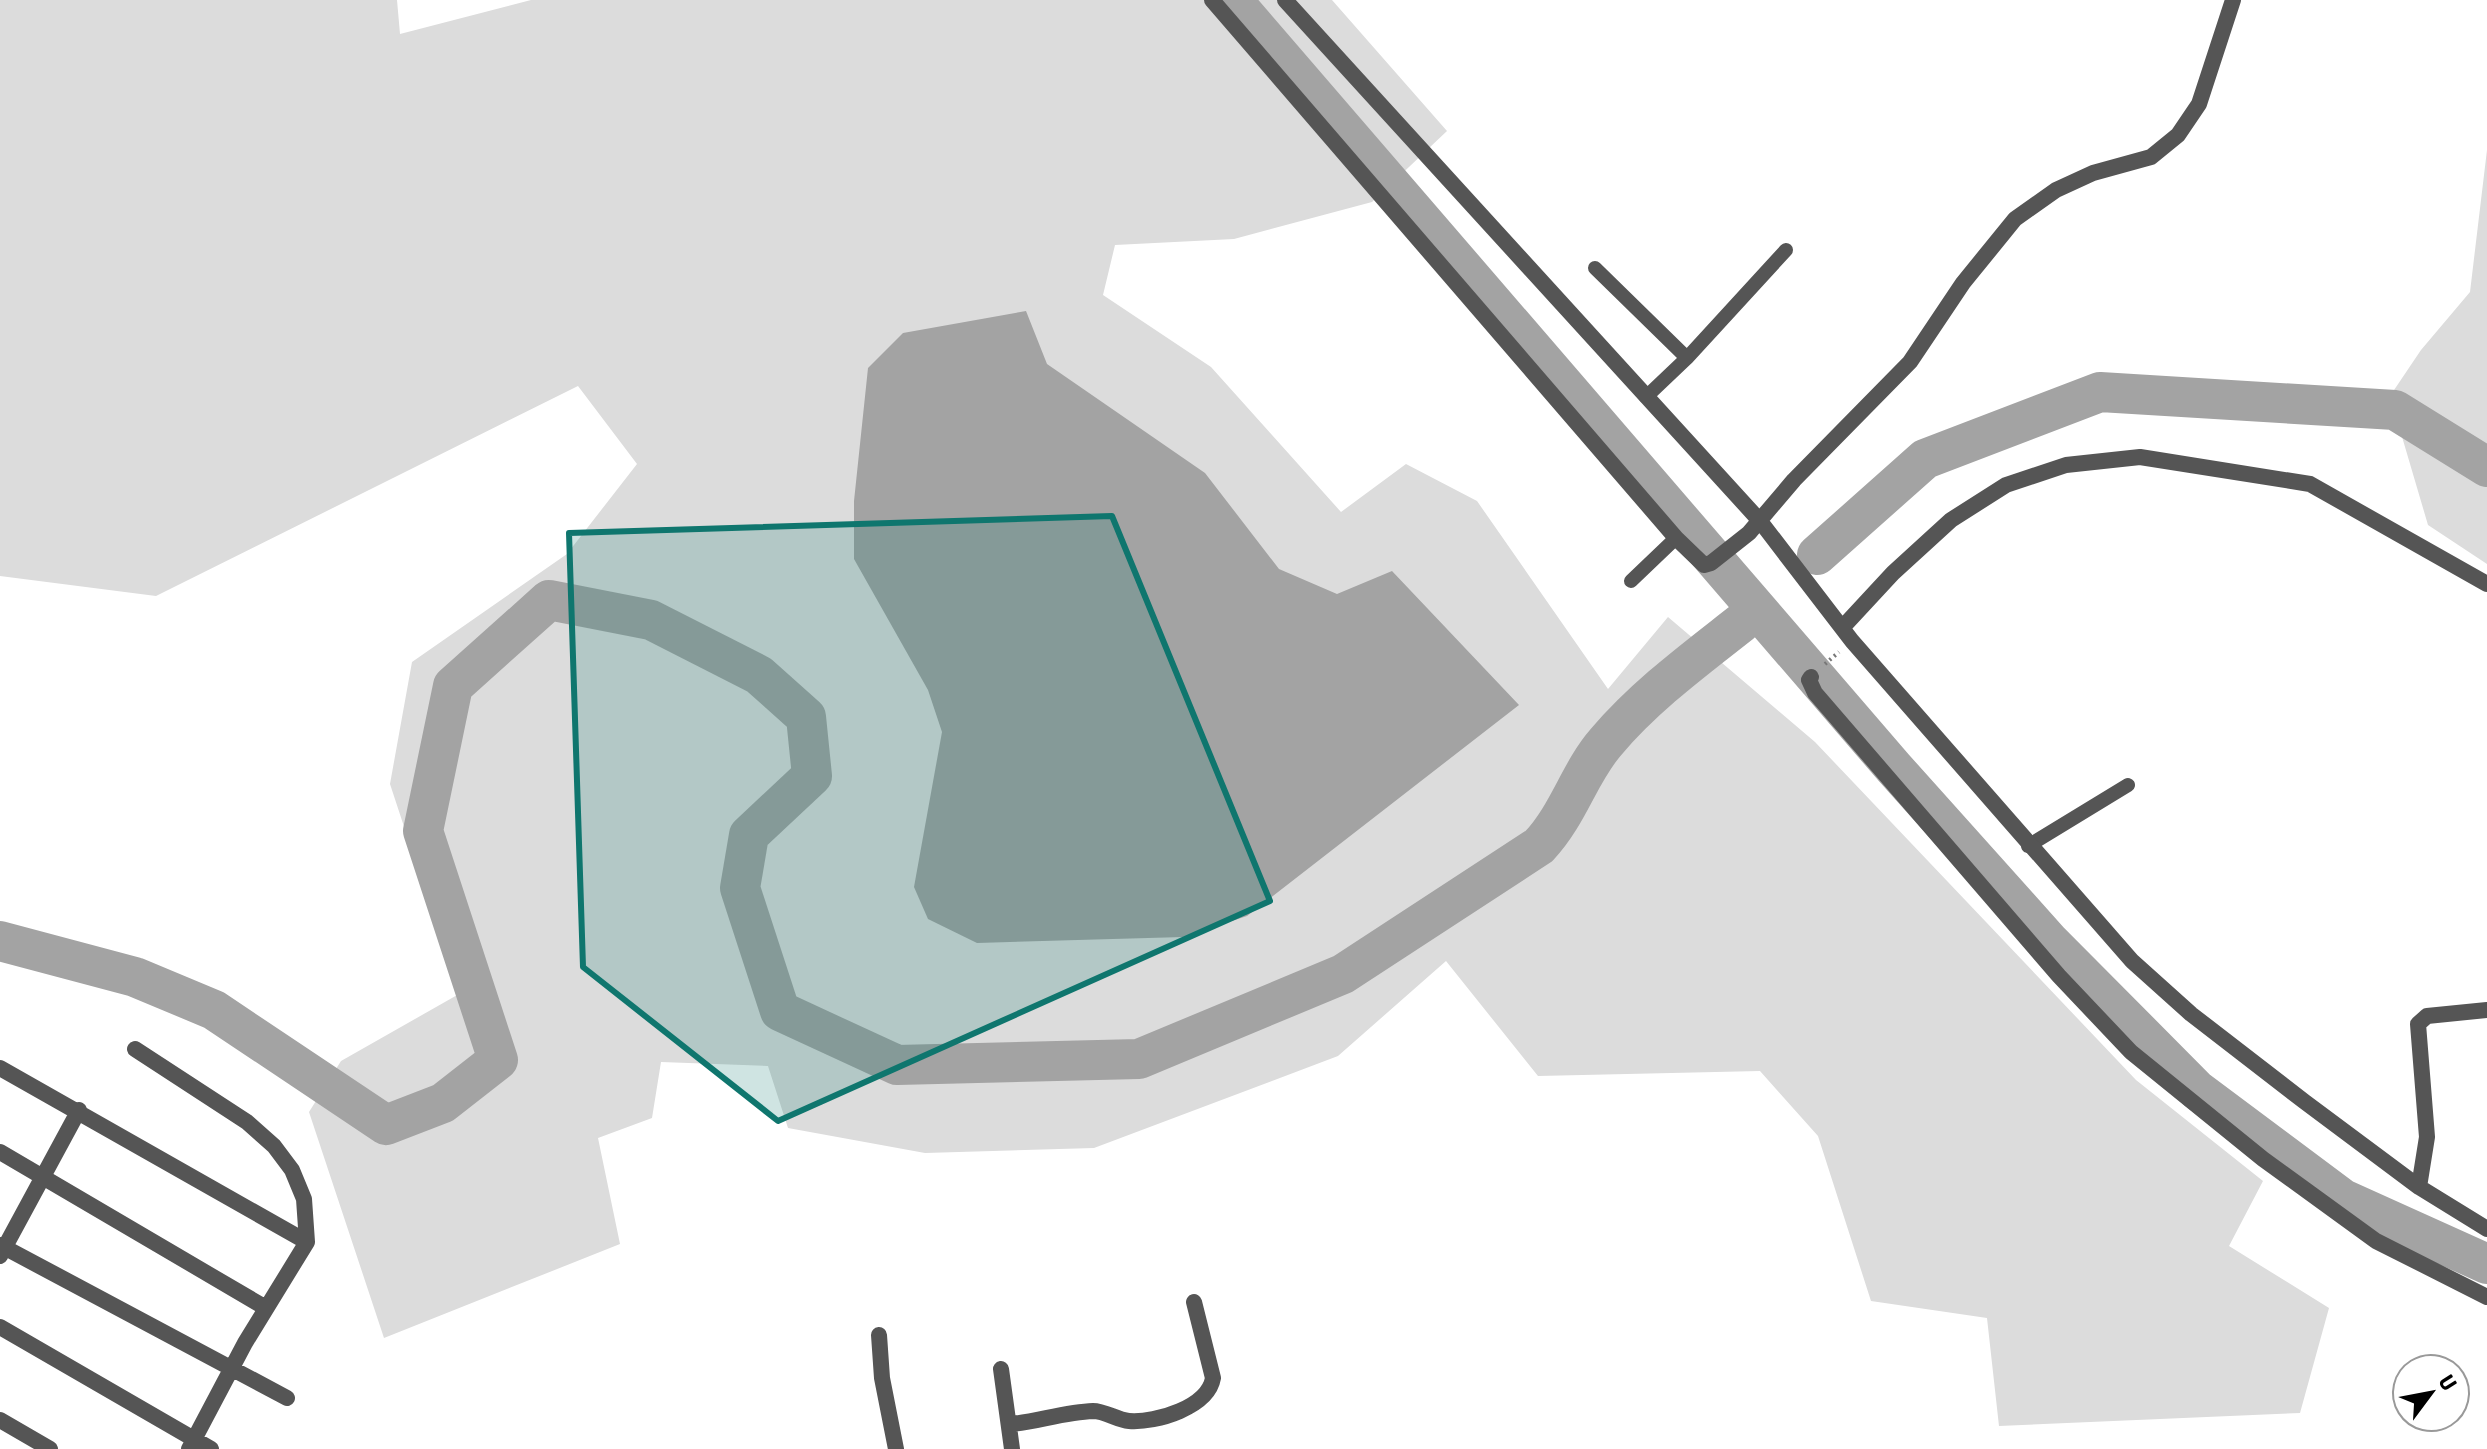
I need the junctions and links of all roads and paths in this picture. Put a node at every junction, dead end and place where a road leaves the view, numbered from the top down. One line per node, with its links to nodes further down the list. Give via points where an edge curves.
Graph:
1 (1212, 0): 9 (street)
2 (1285, 0): 7 (street)
3 (2233, 0): 8 (street, via 2191,121 2151,157 2093,173 2056,190 2015,219 1963,283 1910,362)
4 (1786, 250): 6 (lane)
5 (1595, 268): 6 (lane)
6 (1687, 358): 7 (lane)
7 (1646, 397): 8 (street)
8 (1755, 527): 9 (street, via 1711,563 1698,561); 12 (street, via 1773,537)
9 (1676, 538): 10 (lane)
10 (1631, 581)
11 (2487, 584): 12 (street, via 2310,484 2140,457 2066,465 2006,485 1951,520)
12 (1842, 628): 15 (street)
13 (1811, 677): 26 (street, via 1812,688 2059,976 2131,1052 2263,1159 2376,1241)
14 (2128, 785): 15 (lane)
15 (2028, 846): 22 (street, via 2132,961 2191,1014)
16 (2487, 1010): 22 (street, via 2427,1016 2418,1024 2427,1137)
17 (135, 1049): 24 (street, via 247,1122 274,1146 304,1199)
18 (0, 1068): 19 (street)
19 (79, 1110): 21 (street); 24 (street)
20 (0, 1152): 21 (street)
21 (42, 1176): 25 (street); 28 (street)
22 (2419, 1187): 23 (street)
23 (2487, 1229)
24 (307, 1242): 28 (street)
25 (2, 1250): 32 (street)
26 (2487, 1297)
27 (1194, 1302): 35 (street, via 1213,1378 1203,1398 1136,1421 1094,1411)
28 (266, 1308): 32 (street)
29 (0, 1327): 36 (street)
30 (879, 1335): 39 (street)
31 (1001, 1369): 35 (street)
32 (230, 1371): 33 (street); 36 (street)
33 (287, 1398)
34 (0, 1420): 37 (street)
35 (1012, 1424): 40 (street)
36 (192, 1444): 38 (street)
37 (50, 1449)
38 (211, 1449)
39 (896, 1449)
40 (1012, 1449)

